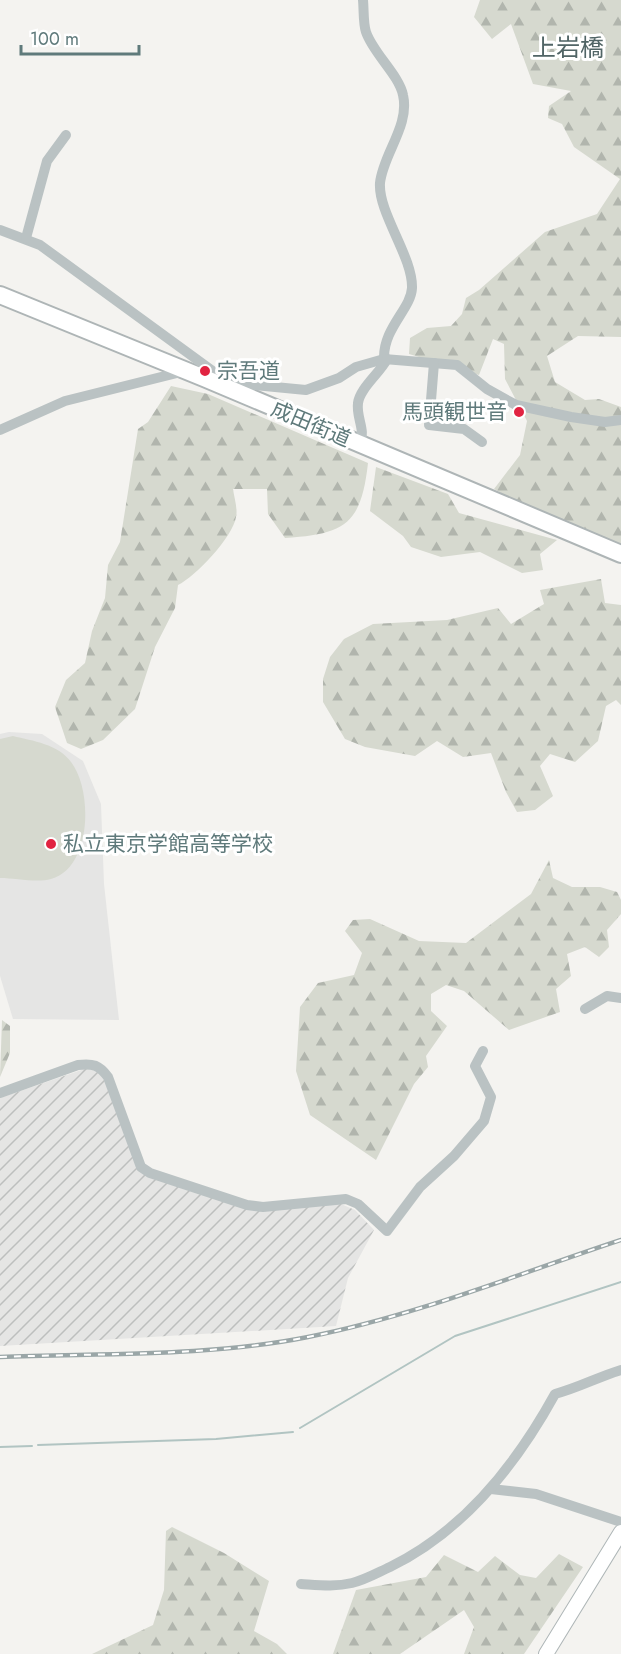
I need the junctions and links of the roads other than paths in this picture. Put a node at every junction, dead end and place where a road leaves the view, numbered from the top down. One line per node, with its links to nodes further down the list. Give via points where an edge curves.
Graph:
1 (363, 0): 6 (street, via 365,31 403,93 400,123 380,182 412,288 390,332)
2 (66, 135): 4 (street, via 47,161)
3 (0, 230): 4 (street)
4 (26, 238): 9 (street)
5 (0, 295): 8 (highway, 成田街道)
6 (386, 359): 7 (street); 9 (street, via 356,367 306,390 244,384); 13 (street, via 358,404 364,434)
7 (434, 363): 10 (street, via 457,365 487,389 516,405 583,419); 12 (street, via 429,425 464,429)
8 (187, 371): 9 (highway, 成田街道); 11 (street, via 64,401)
9 (209, 375): 13 (highway, 成田街道)
10 (621, 420)
11 (0, 430)
12 (482, 442)
13 (360, 445): 14 (highway, 成田街道)
14 (621, 554)
15 (621, 998): 16 (street, via 607,996)
16 (585, 1009)
17 (483, 1051): 18 (street, via 475,1066 491,1097 484,1121 454,1156 420,1186 387,1231 358,1204 346,1199 263,1207 150,1173 141,1167 108,1077 91,1063)
18 (0, 1093)
19 (621, 1370): 20 (street, via 555,1394)
20 (492, 1489): 21 (street, via 536,1494); 23 (street, via 448,1530 409,1558 353,1583)
21 (621, 1522)
22 (621, 1532): 24 (main road)
23 (301, 1584)
24 (546, 1654)

